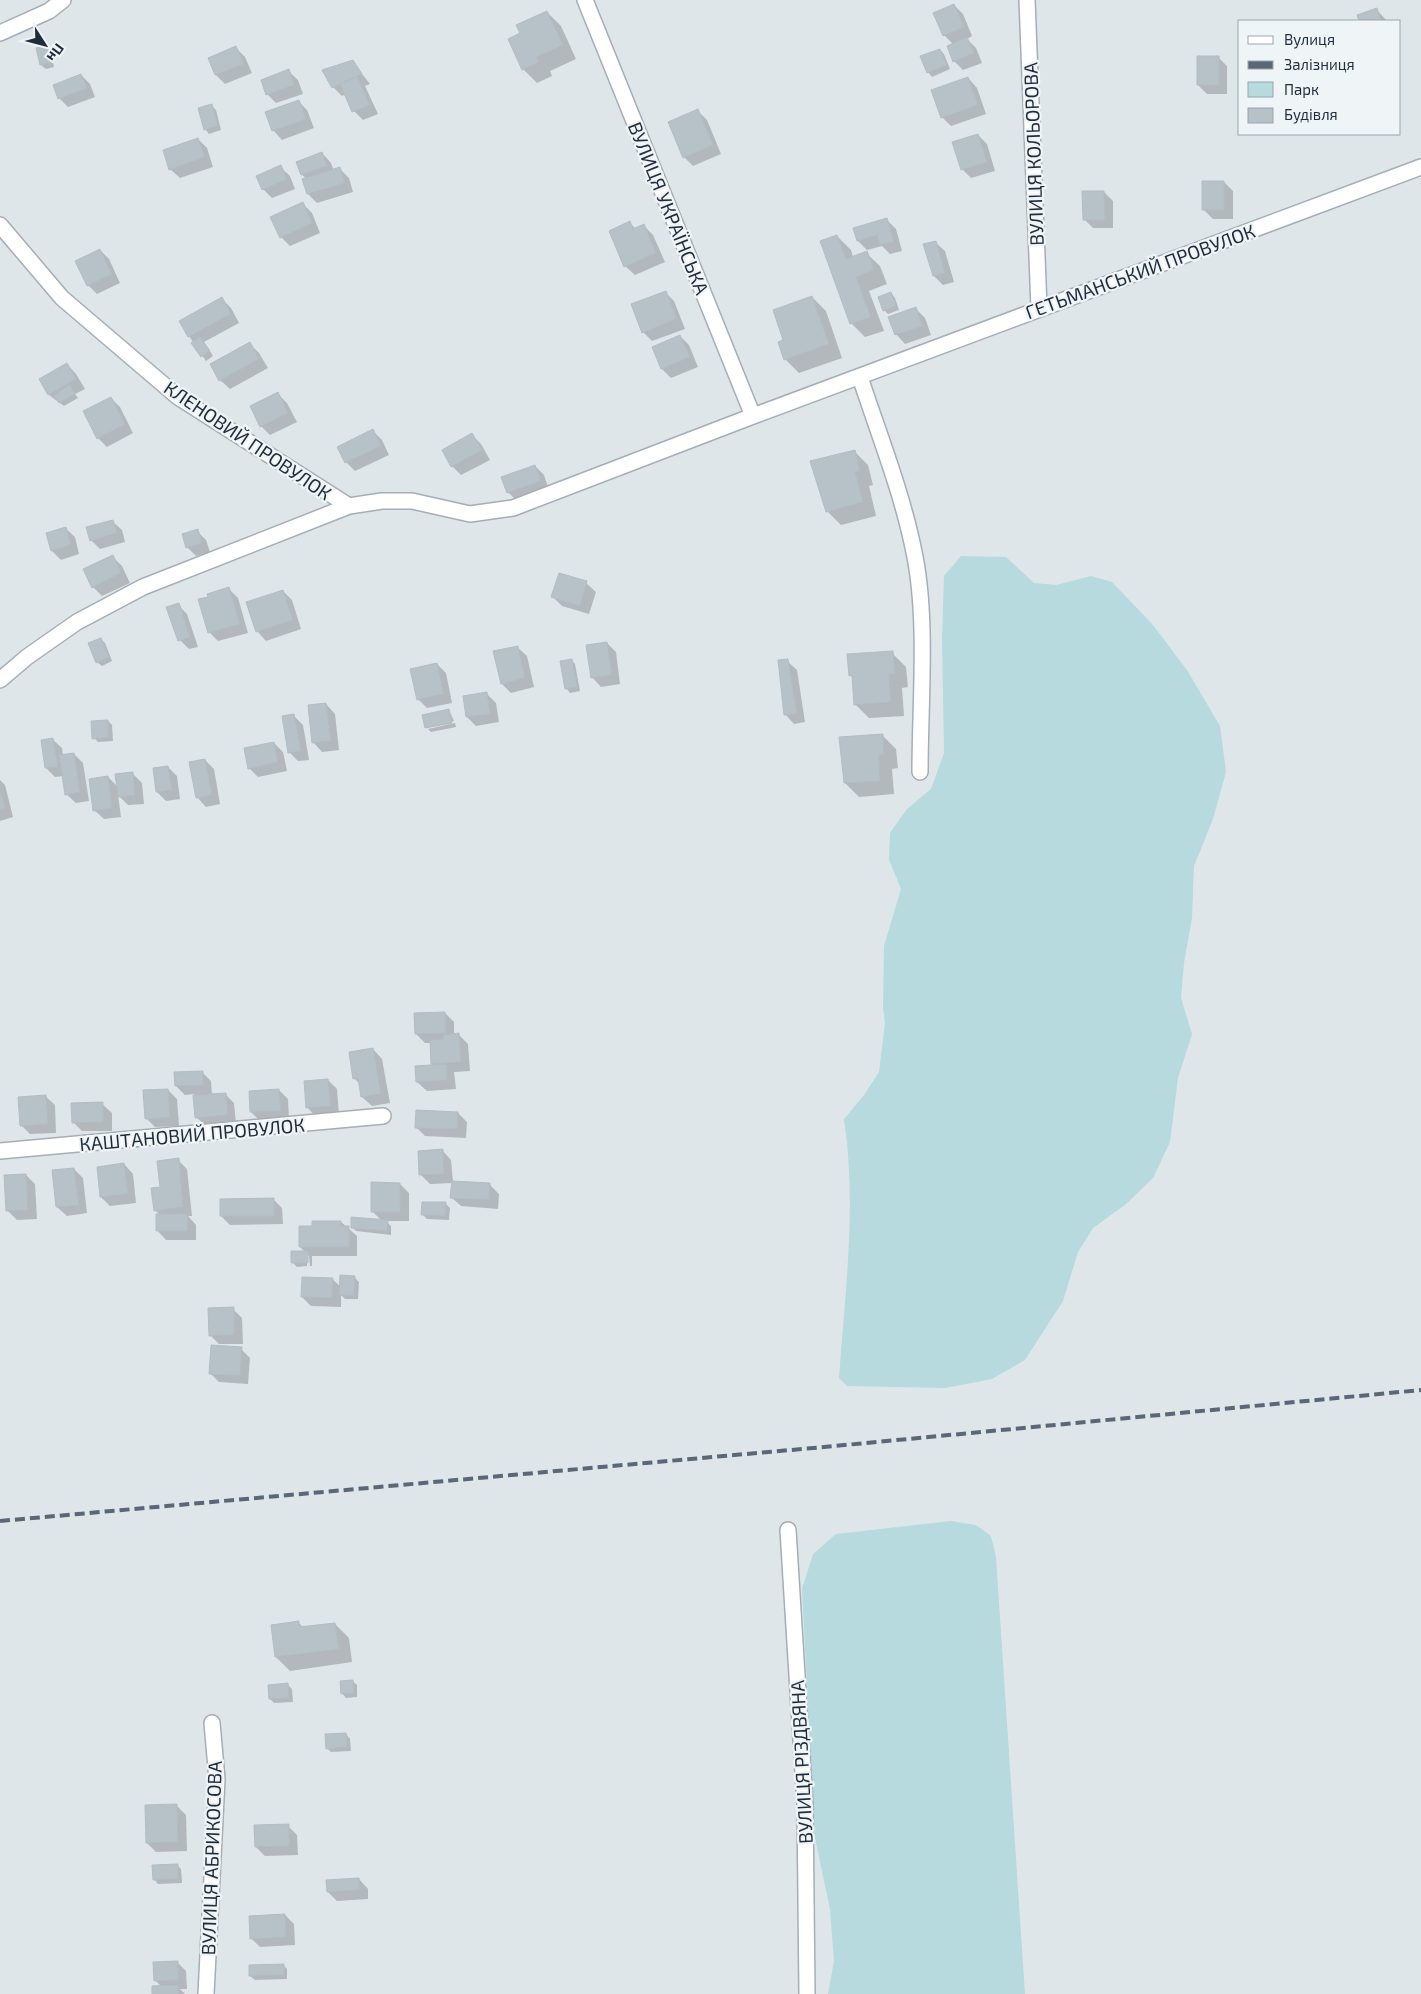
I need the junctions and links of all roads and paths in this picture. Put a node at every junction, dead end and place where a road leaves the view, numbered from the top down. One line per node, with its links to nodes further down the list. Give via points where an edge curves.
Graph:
1 (63, 0): 4 (street, via 49,11)
2 (584, 0): 9 (street, ВУЛИЦЯ УКРАЇНСЬКА)
3 (1027, 0): 7 (street, ВУЛИЦЯ КОЛЬОРОВА)
4 (0, 33)
5 (1421, 166): 7 (street, ГЕТЬМАНСЬКИЙ ПРОВУЛОК)
6 (0, 225): 10 (street, КЛЕНОВИЙ ПРОВУЛОК, via 62,298 178,397)
7 (1039, 308): 8 (street, ГЕТЬМАНСЬКИЙ ПРОВУЛОК)
8 (860, 377): 9 (street, ГЕТЬМАНСЬКИЙ ПРОВУЛОК); 12 (street, via 901,501 914,553 921,604)
9 (753, 416): 10 (street, КЛЕНОВИЙ ПРОВУЛОК, via 513,508 470,514 412,501 382,500)
10 (349, 506): 11 (street, КЛЕНОВИЙ ПРОВУЛОК, via 143,587 77,622)
11 (0, 680)
12 (920, 772)
13 (383, 1116): 14 (street, КАШТАНОВИЙ ПРОВУЛОК)
14 (0, 1151)
15 (788, 1530): 18 (street, ВУЛИЦЯ РІЗДВЯНА, via 805,1804)
16 (212, 1723): 17 (street, ВУЛИЦЯ АБРИКОСОВА, via 217,1779)
17 (206, 1994)
18 (807, 1994)

